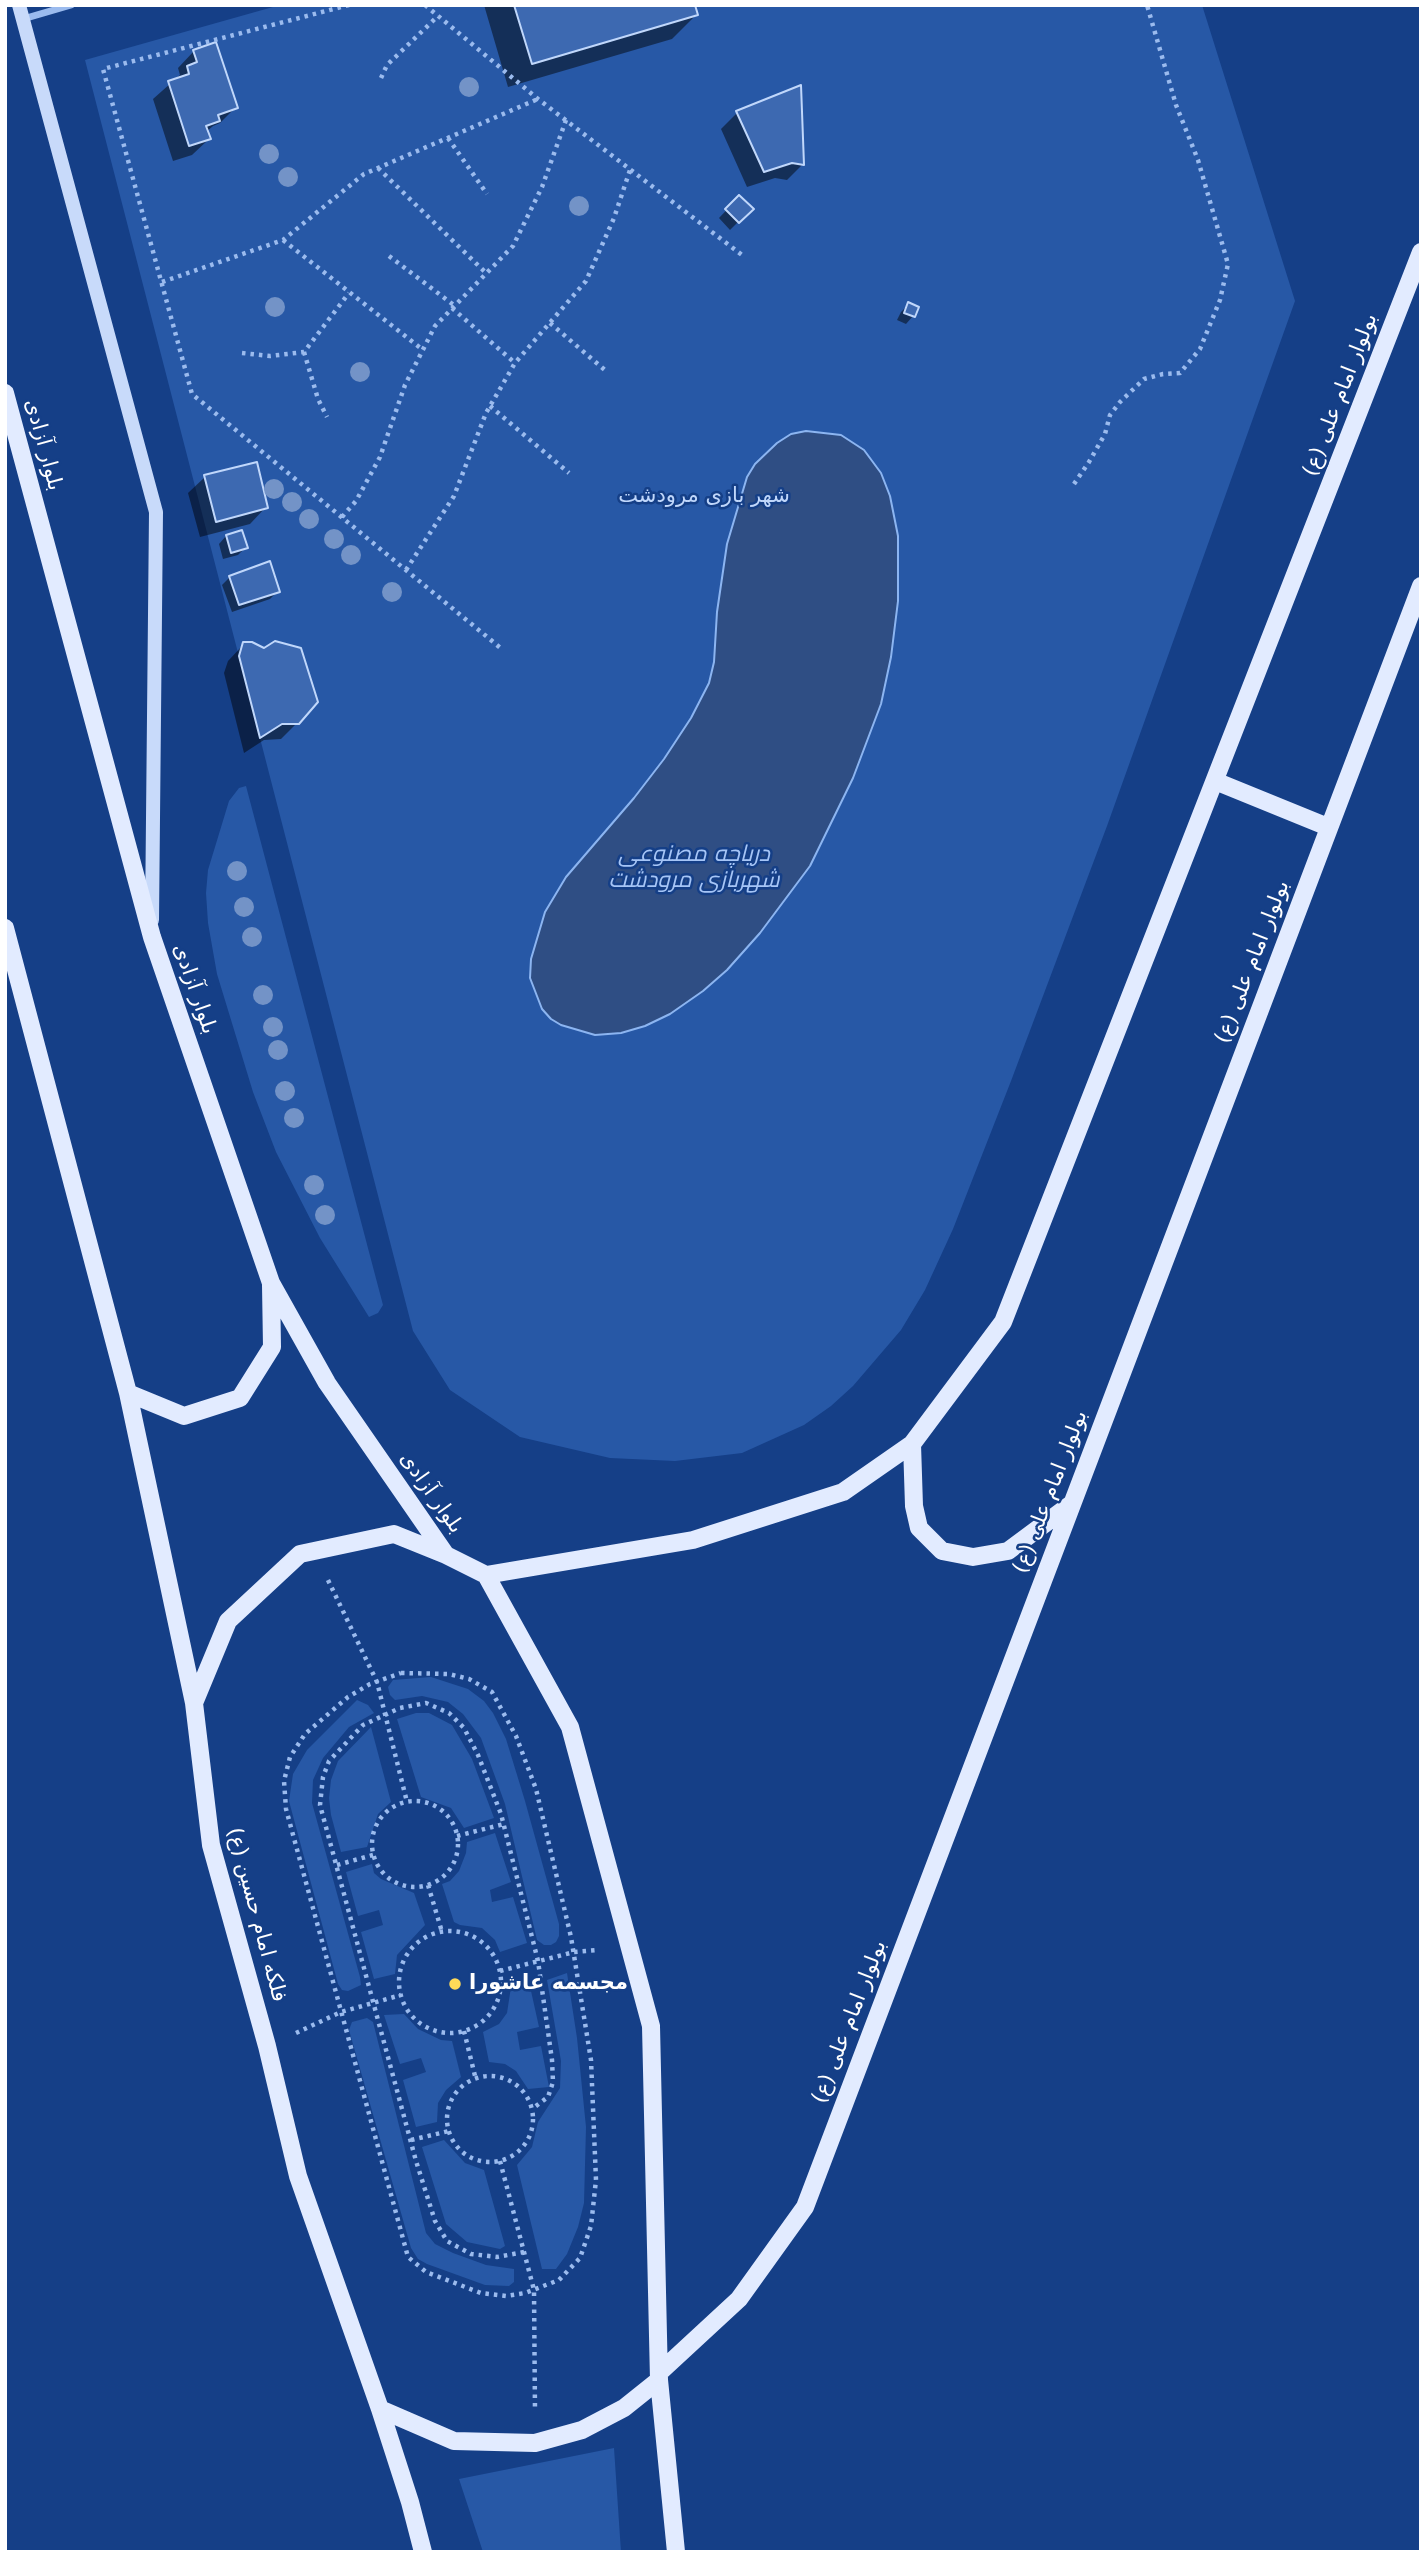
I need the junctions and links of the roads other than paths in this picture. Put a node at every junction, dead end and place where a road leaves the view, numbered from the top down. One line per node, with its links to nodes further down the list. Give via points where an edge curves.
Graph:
1 (71, 5): 2 (street)
2 (21, 12): 9 (main road, via 156,512)
3 (1421, 252): 6 (main road, بولوار امام علی (ع))
4 (5, 393): 9 (main road, بلوار آزادی)
5 (1421, 586): 7 (main road, بولوار امام علی (ع))
6 (1215, 780): 7 (main road); 12 (main road, بولوار امام علی (ع), via 1003,1322)
7 (1328, 827): 13 (main road, بولوار امام علی (ع))
8 (5, 928): 11 (main road)
9 (152, 937): 10 (main road, بلوار آزادی)
10 (271, 1283): 11 (main road, via 272,1347 240,1398 184,1416); 14 (main road, بلوار آزادی, via 327,1382)
11 (128, 1393): 16 (main road)
12 (912, 1444): 13 (main road, via 919,1528 942,1551 973,1557 1007,1551); 15 (main road, بولوار امام علی (ع), via 843,1492 693,1541)
13 (1070, 1505): 17 (main road, بولوار امام علی (ع), via 805,2207 739,2299)
14 (446, 1555): 15 (main road, فلکه امام حسین (ع)); 16 (main road, فلکه امام حسین (ع), via 394,1534 300,1554 228,1622)
15 (486, 1575): 17 (main road, via 570,1727 651,2025)
16 (194, 1703): 18 (main road, فلکه امام حسین (ع), via 211,1846 298,2176)
17 (659, 2376): 18 (main road, via 624,2407 582,2430 535,2443 454,2441); 20 (main road)
18 (380, 2409): 19 (main road, فلکه امام حسین (ع))
19 (424, 2552)
20 (676, 2552)

